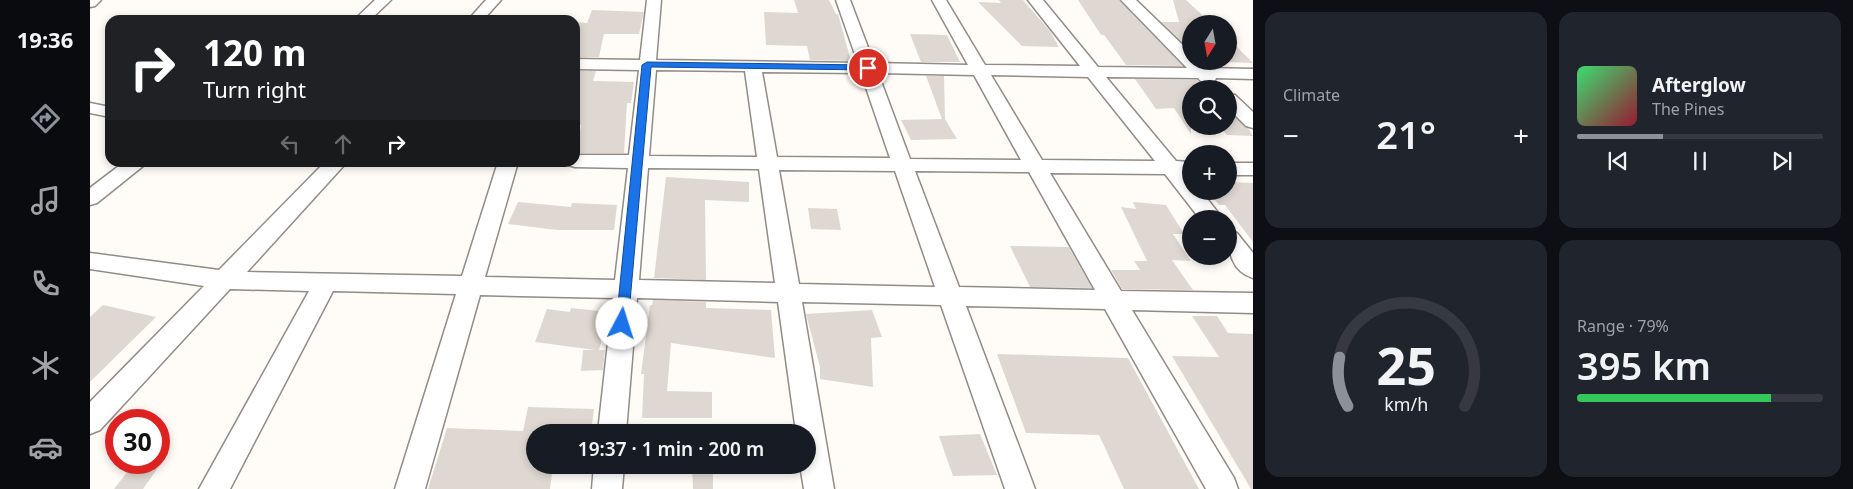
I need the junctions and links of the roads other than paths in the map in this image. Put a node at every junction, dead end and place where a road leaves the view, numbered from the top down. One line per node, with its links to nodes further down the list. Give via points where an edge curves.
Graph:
1 (94, 0): 9 (street)
2 (384, 0): 10 (street)
3 (494, 0): 11 (street)
4 (654, 0): 13 (street)
5 (843, 0): 15 (street)
6 (939, 0): 16 (street)
7 (1035, 0): 17 (street)
8 (1128, 0): 18 (street)
9 (90, 3)
10 (367, 15)
11 (480, 15)
12 (580, 64): 13 (street)
13 (647, 65): 14 (street); 26 (street)
14 (753, 66): 15 (street); 27 (street)
15 (868, 68): 16 (street); 28 (street)
16 (980, 69): 17 (street); 32 (street)
17 (1093, 71): 18 (street); 33 (street)
18 (1202, 73): 19 (street); 20 (street)
19 (1253, 74)
20 (1209, 80)
21 (1237, 107): 24 (street)
22 (90, 108): 23 (street)
23 (105, 111)
24 (1253, 122)
25 (580, 161): 26 (street)
26 (638, 162): 27 (street); 45 (street)
27 (768, 163): 28 (street); 46 (street)
28 (903, 165): 32 (street); 47 (street)
29 (131, 167): 37 (street)
30 (332, 167): 42 (street)
31 (506, 167): 44 (street)
32 (1037, 168): 33 (street); 48 (street)
33 (1171, 168): 34 (street); 38 (street)
34 (1182, 168)
35 (1237, 169): 36 (street)
36 (1253, 169)
37 (90, 198)
38 (1205, 210)
39 (1237, 249): 41 (street)
40 (90, 260): 42 (street)
41 (1253, 269)
42 (224, 280): 43 (street); 50 (street)
43 (326, 282): 44 (street); 53 (street)
44 (471, 285): 45 (street); 54 (street)
45 (626, 288): 46 (street); 51 (street)
46 (788, 292): 47 (street); 56 (street)
47 (951, 296): 48 (street); 57 (street)
48 (1114, 301): 49 (street); 58 (street)
49 (1253, 303)
50 (90, 421)
51 (613, 424)
52 (608, 474): 55 (street)
53 (214, 489)
54 (410, 489)
55 (607, 489)
56 (819, 489)
57 (1020, 489)
58 (1223, 489)

